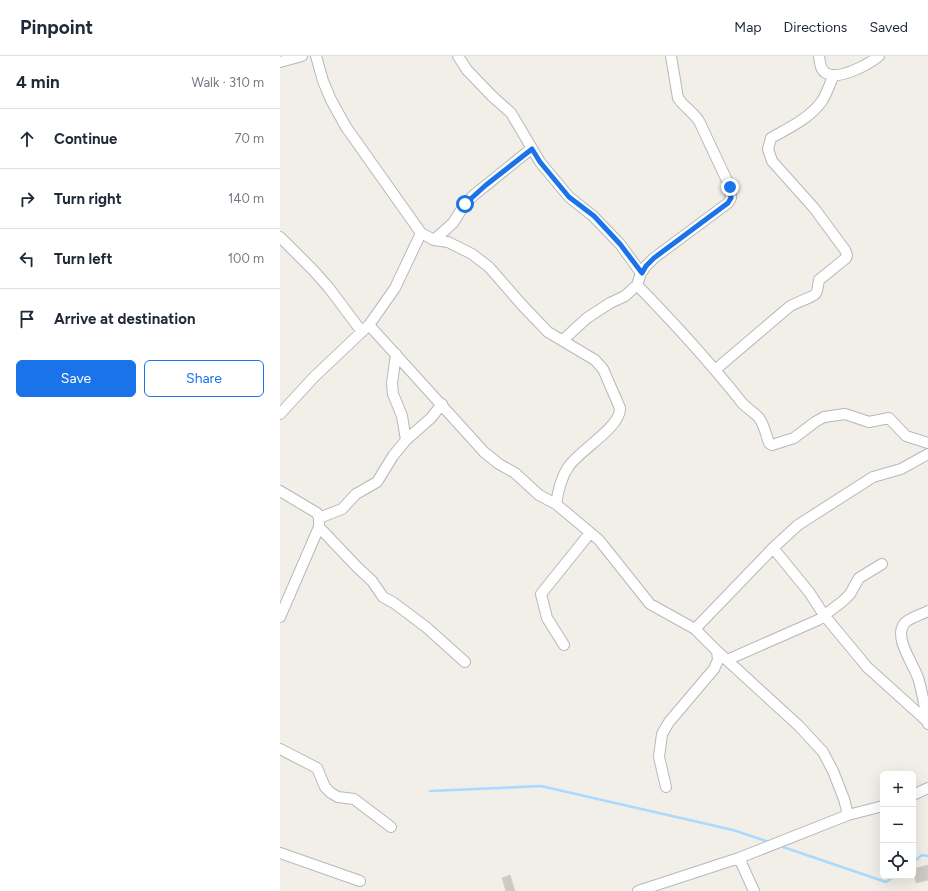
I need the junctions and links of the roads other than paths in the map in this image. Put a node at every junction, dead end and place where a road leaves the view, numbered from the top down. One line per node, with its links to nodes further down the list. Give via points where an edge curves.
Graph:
1 (302, 56): 7 (street)
2 (316, 56): 10 (street, via 331,100 346,127)
3 (458, 56): 9 (street, via 467,70 511,113)
4 (671, 56): 13 (street, via 678,98 699,122 730,187 731,198 654,258)
5 (819, 56): 8 (street, via 822,68 826,73)
6 (879, 56): 8 (street, via 843,74)
7 (280, 62)
8 (834, 75): 18 (street, via 822,101 814,111 771,138 768,149 772,161 814,208 845,250 846,258 818,280 814,295 788,307)
9 (532, 149): 12 (street, via 474,195 453,223); 13 (street, via 569,197 594,216)
10 (421, 233): 12 (street); 15 (street, via 395,288)
11 (280, 237): 15 (street)
12 (434, 240): 16 (street, via 448,242 481,260 548,332)
13 (642, 273): 14 (street)
14 (637, 285): 16 (street, via 625,296 587,318); 18 (street)
15 (366, 328): 17 (street); 20 (street, via 314,377)
16 (563, 340): 25 (street, via 595,360 603,369 621,413 601,436 569,465)
17 (396, 354): 19 (street); 21 (street, via 393,394 402,416)
18 (715, 370): 22 (street, via 742,403 760,419 772,445 794,438 819,419 845,414 869,422 889,418 906,436)
19 (442, 404): 21 (street, via 431,418); 25 (street, via 484,452 515,473 539,495)
20 (280, 414)
21 (406, 440): 26 (street, via 377,482 356,494 342,509)
22 (928, 443)
23 (928, 454): 28 (street, via 901,469 873,477 798,525)
24 (280, 491): 26 (street, via 317,513)
25 (556, 504): 27 (street)
26 (319, 522): 32 (street); 37 (street, via 372,581 383,597 426,627)
27 (590, 533): 33 (street, via 599,540 650,604); 34 (street, via 541,594 547,618)
28 (773, 548): 31 (street, via 809,592); 33 (street)
29 (882, 564): 31 (street, via 858,578 850,594)
30 (928, 611): 38 (street, via 907,621 902,628 901,637 919,680)
31 (824, 616): 36 (street); 38 (street, via 867,667)
32 (280, 617)
33 (695, 629): 35 (street)
34 (564, 645)
35 (717, 651): 36 (street); 40 (street, via 718,660 714,669 669,722 662,734 659,757)
36 (727, 660): 44 (street, via 799,726 823,752 844,798)
37 (465, 662)
38 (928, 723)
39 (280, 749): 45 (street, via 317,768 325,787 331,793 338,797 354,799)
40 (666, 787)
41 (928, 788): 42 (street)
42 (916, 794)
43 (880, 807): 44 (street)
44 (848, 815): 47 (street)
45 (391, 828)
46 (280, 852): 48 (street)
47 (739, 858): 49 (street); 50 (street)
48 (360, 881)
49 (638, 891)
50 (754, 891)

